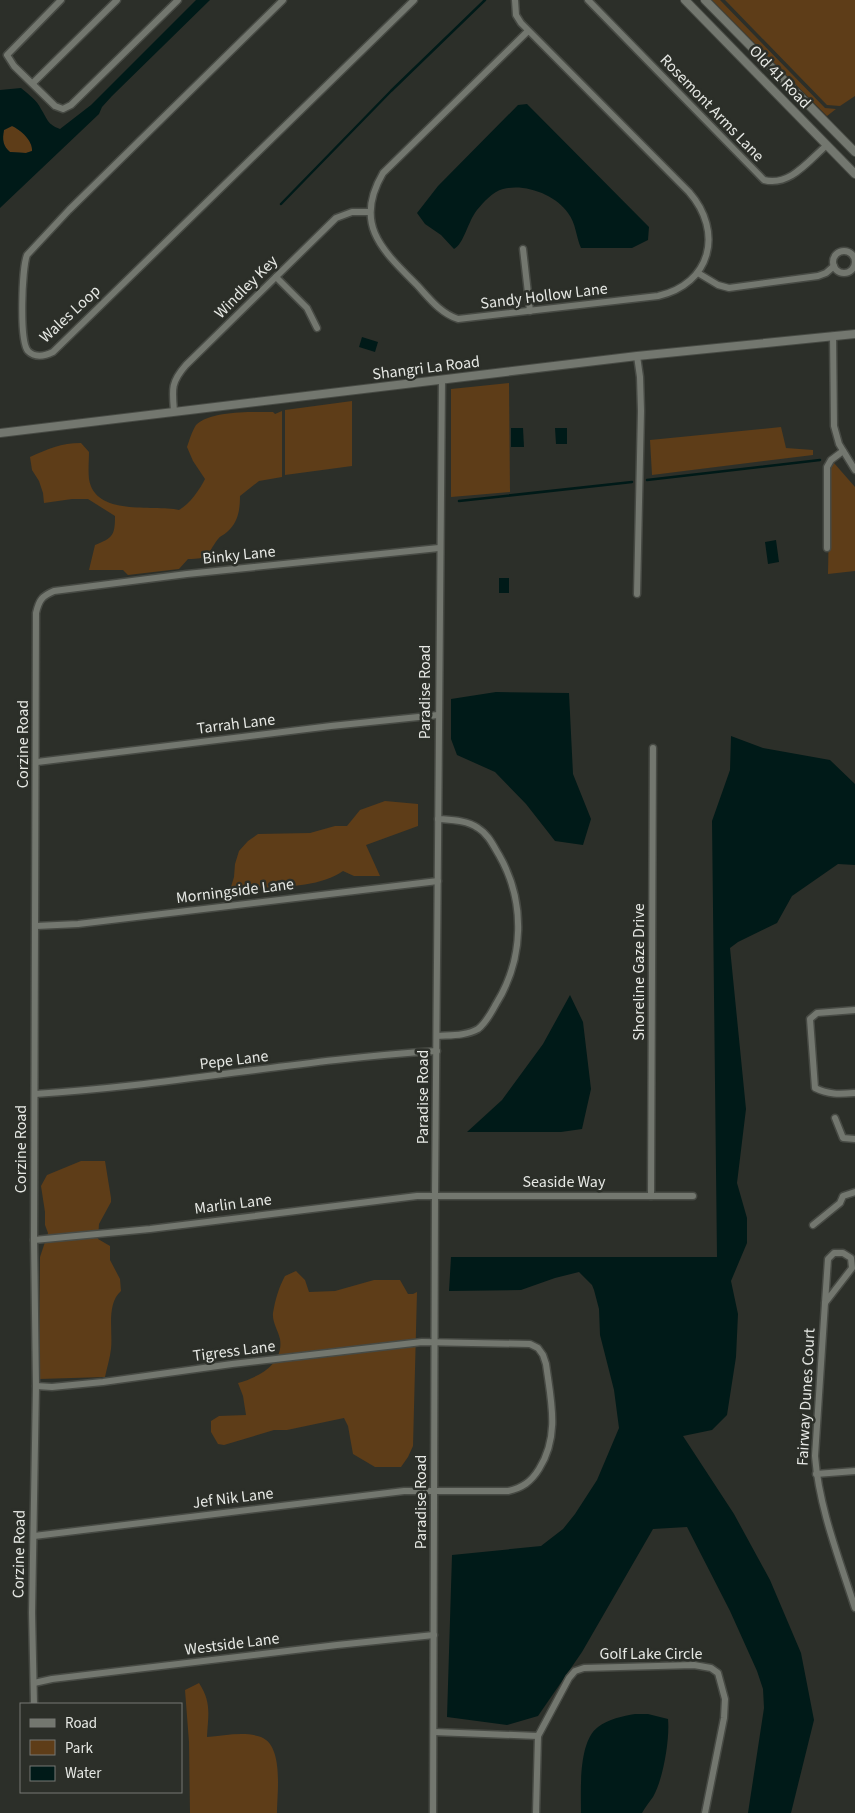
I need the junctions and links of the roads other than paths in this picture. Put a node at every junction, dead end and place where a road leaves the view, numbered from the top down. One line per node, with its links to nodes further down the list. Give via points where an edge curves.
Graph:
1 (61, 0): 11 (street, via 7,56)
2 (118, 0): 11 (street)
3 (178, 0): 11 (street, via 71,105 63,109 55,106)
4 (283, 0): 5 (street, Wales Loop, via 27,255 24,264 23,341 35,356 53,352)
5 (414, 0)
6 (515, 0): 10 (street, Sandy Hollow Lane, via 516,15)
7 (588, 0): 12 (street, Rosemont Arms Lane, via 764,180 777,182 789,178)
8 (684, 0): 12 (street, Old 41 Road)
9 (705, 0): 13 (street, Old 41 Road)
10 (528, 31): 15 (street, Sandy Hollow Lane, via 383,173 374,191); 18 (street, Sandy Hollow Lane, via 697,202 706,218 709,236 706,257)
11 (33, 83)
12 (827, 145): 14 (street, Old 41 Road)
13 (855, 152)
14 (855, 174)
15 (370, 212): 19 (street, Windley Key, via 352,212 336,218); 20 (street, Sandy Hollow Lane, via 375,234 384,250 450,316 466,319)
16 (523, 249): 20 (street)
17 (834, 266): 18 (street, via 818,276 729,288 718,286)
18 (698, 273): 20 (street, Sandy Hollow Lane, via 683,287 658,296)
19 (276, 277): 21 (street, via 306,308); 26 (street, Windley Key, via 180,372 172,388)
20 (530, 311)
21 (317, 328)
22 (855, 334): 23 (street, Shangri La Road)
23 (833, 336): 24 (street, Shangri La Road); 28 (street, via 833,417)
24 (636, 356): 25 (street, Shangri La Road); 32 (street, via 641,411)
25 (442, 380): 26 (street, Shangri La Road); 30 (street, Paradise Road)
26 (174, 411): 27 (street, Shangri La Road)
27 (0, 433)
28 (843, 451): 29 (street); 31 (street, via 827,467)
29 (855, 470)
30 (439, 548): 33 (street, Binky Lane, via 187,574); 34 (street, Paradise Road)
31 (827, 548)
32 (637, 594)
33 (43, 595): 36 (street, Corzine Road, via 36,613)
34 (438, 715): 36 (street, Tarrah Lane); 37 (street, Paradise Road)
35 (654, 748): 49 (street, Shoreline Gaze Drive)
36 (36, 762): 39 (street, Corzine Road)
37 (438, 818): 38 (street, Paradise Road); 41 (street, via 476,826 489,839 514,890 519,922 511,974 503,994 485,1021 472,1032)
38 (438, 881): 39 (street, Morningside Lane, via 78,924); 41 (street, Paradise Road)
39 (36, 926): 44 (street, Corzine Road)
40 (855, 1010): 43 (street, via 817,1013 810,1019 810,1028 815,1088 825,1093)
41 (437, 1036): 42 (street, Paradise Road)
42 (437, 1051): 44 (street, Pepe Lane); 48 (street, Paradise Road)
43 (855, 1093)
44 (35, 1094): 52 (street, Corzine Road)
45 (835, 1118): 46 (street, via 843,1138)
46 (855, 1139)
47 (855, 1192): 51 (street, via 842,1196 840,1203)
48 (435, 1195): 49 (street, Seaside Way); 52 (street, Marlin Lane); 54 (street, Paradise Road)
49 (652, 1196): 50 (street, Seaside Way)
50 (693, 1196)
51 (813, 1225)
52 (34, 1240): 55 (street, Corzine Road)
53 (825, 1303): 53 (street, Fairway Dunes Court, via 828,1259 834,1253 843,1253 851,1258 852,1268); 57 (street, Fairway Dunes Court)
54 (435, 1342): 55 (street, Tigress Lane, via 103,1382); 58 (street, Paradise Road); 58 (street, Tigress Lane, via 520,1343 538,1348 546,1364 553,1429 546,1455 537,1472 517,1489 500,1492)
55 (36, 1386): 59 (street, Corzine Road)
56 (855, 1472): 57 (street)
57 (816, 1474): 60 (street, Fairway Dunes Court, via 821,1501)
58 (434, 1491): 59 (street, Jef Nik Lane); 61 (street, Paradise Road)
59 (34, 1536): 62 (street, Corzine Road)
60 (855, 1608)
61 (434, 1635): 62 (street, Westside Lane, via 204,1660); 64 (street, Paradise Road)
62 (34, 1683): 63 (street, Corzine Road)
63 (34, 1703)
64 (434, 1732): 65 (street); 66 (street, Paradise Road)
65 (538, 1736): 67 (street, Golf Lake Circle); 68 (street, Golf Lake Circle, via 575,1671 644,1666 711,1668 721,1682 726,1709)
66 (433, 1813)
67 (536, 1813)
68 (705, 1813)

